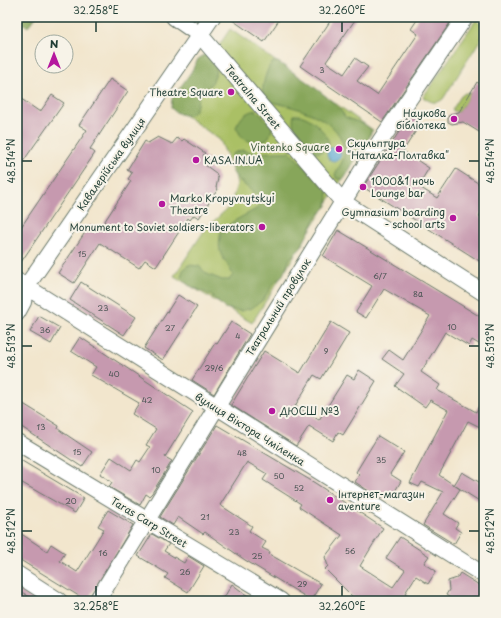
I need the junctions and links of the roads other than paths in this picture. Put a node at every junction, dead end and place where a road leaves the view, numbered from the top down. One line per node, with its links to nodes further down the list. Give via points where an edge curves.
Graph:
1 (174, 17): 4 (street, Teatralna Street)
2 (212, 17): 4 (street, Кавалерійська вулиця)
3 (465, 17): 5 (street, Театральний провулок, via 381,140)
4 (200, 35): 5 (street, Teatralna Street); 6 (street, Кавалерійська вулиця)
5 (343, 202): 7 (street, Teatralna Street); 9 (street, Театральний провулок)
6 (22, 284): 8 (street, Кавалерійська вулиця, via 23,302); 9 (street, вулиця Віктора Чміленка)
7 (484, 293)
8 (17, 313)
9 (216, 408): 11 (street, Театральний провулок); 13 (street, вулиця Віктора Чміленка)
10 (17, 442): 11 (street, Taras Carp Street)
11 (146, 520): 15 (street, Театральний провулок); 16 (street, Taras Carp Street)
12 (17, 574): 14 (street)
13 (484, 575)
14 (59, 601)
15 (97, 601)
16 (281, 601)

